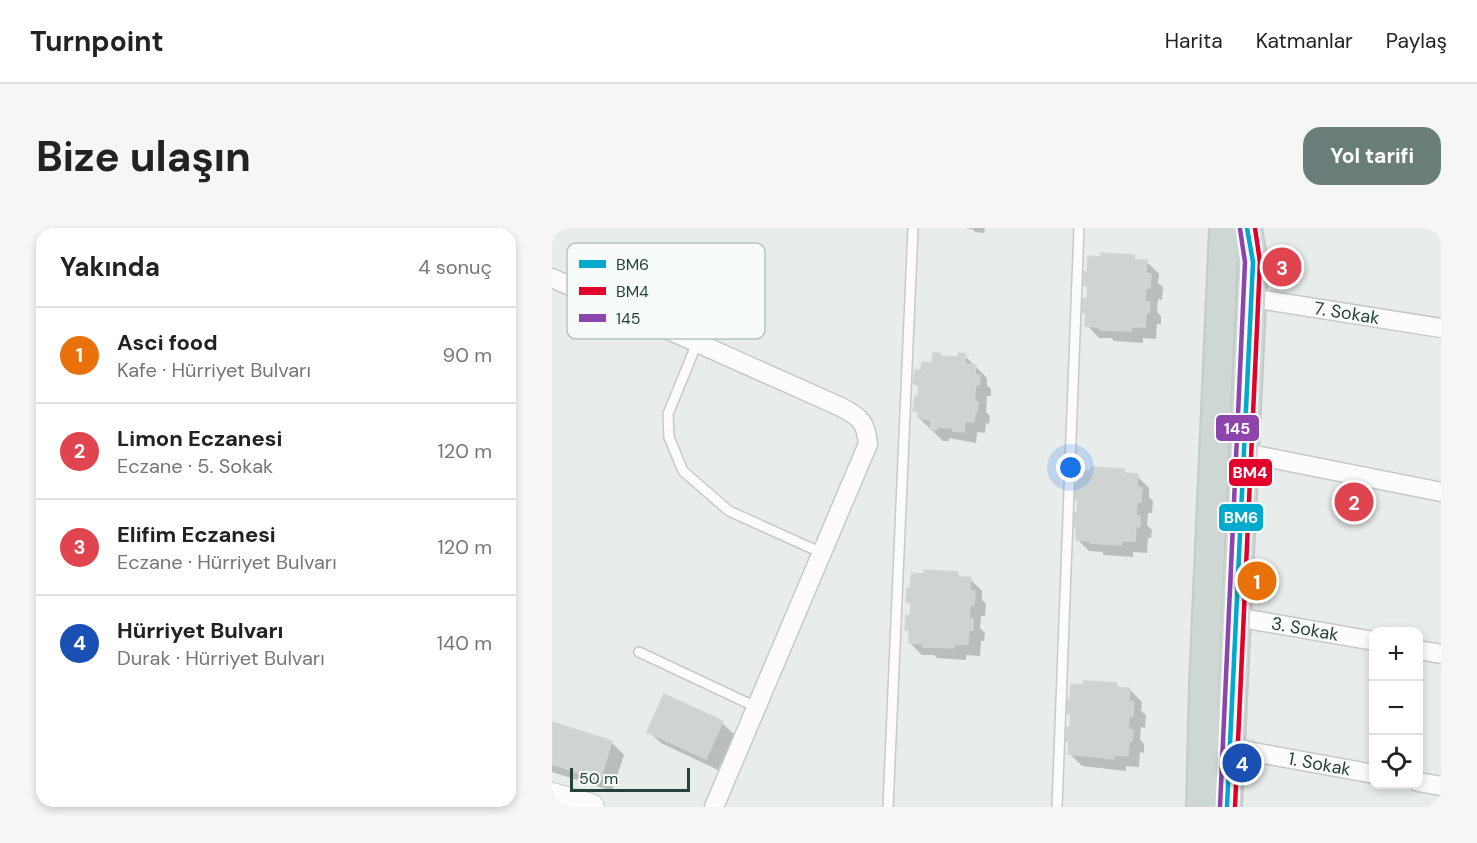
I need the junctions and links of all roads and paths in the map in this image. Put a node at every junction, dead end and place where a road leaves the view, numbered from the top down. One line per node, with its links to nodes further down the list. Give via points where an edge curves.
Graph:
1 (913, 228): 27 (lane)
2 (1079, 228): 28 (lane)
3 (1224, 228): 29 (main road)
4 (1247, 228): 7 (main road, via 1253,262)
5 (552, 278): 6 (street)
6 (567, 285)
7 (1252, 298): 8 (street, 7. Sokak); 11 (main road)
8 (1441, 328)
9 (688, 339): 10 (street)
10 (697, 343): 13 (lane, via 668,414 669,437 683,471 729,511); 13 (street, via 841,407 856,415 867,428 868,444)
11 (1245, 453): 12 (street); 14 (main road)
12 (1441, 492)
13 (822, 553): 19 (street)
14 (1236, 616): 15 (street, 3. Sokak); 20 (main road)
15 (1369, 640)
16 (1423, 651): 18 (street)
17 (639, 652): 19 (lane)
18 (1441, 654)
19 (756, 707): 26 (street)
20 (1231, 748): 21 (street, 1. Sokak); 30 (main road)
21 (1369, 773)
22 (1423, 783): 23 (street)
23 (1441, 786)
24 (552, 796): 25 (street)
25 (591, 807)
26 (714, 807)
27 (888, 807)
28 (1057, 807)
29 (1201, 807)
30 (1227, 807)

